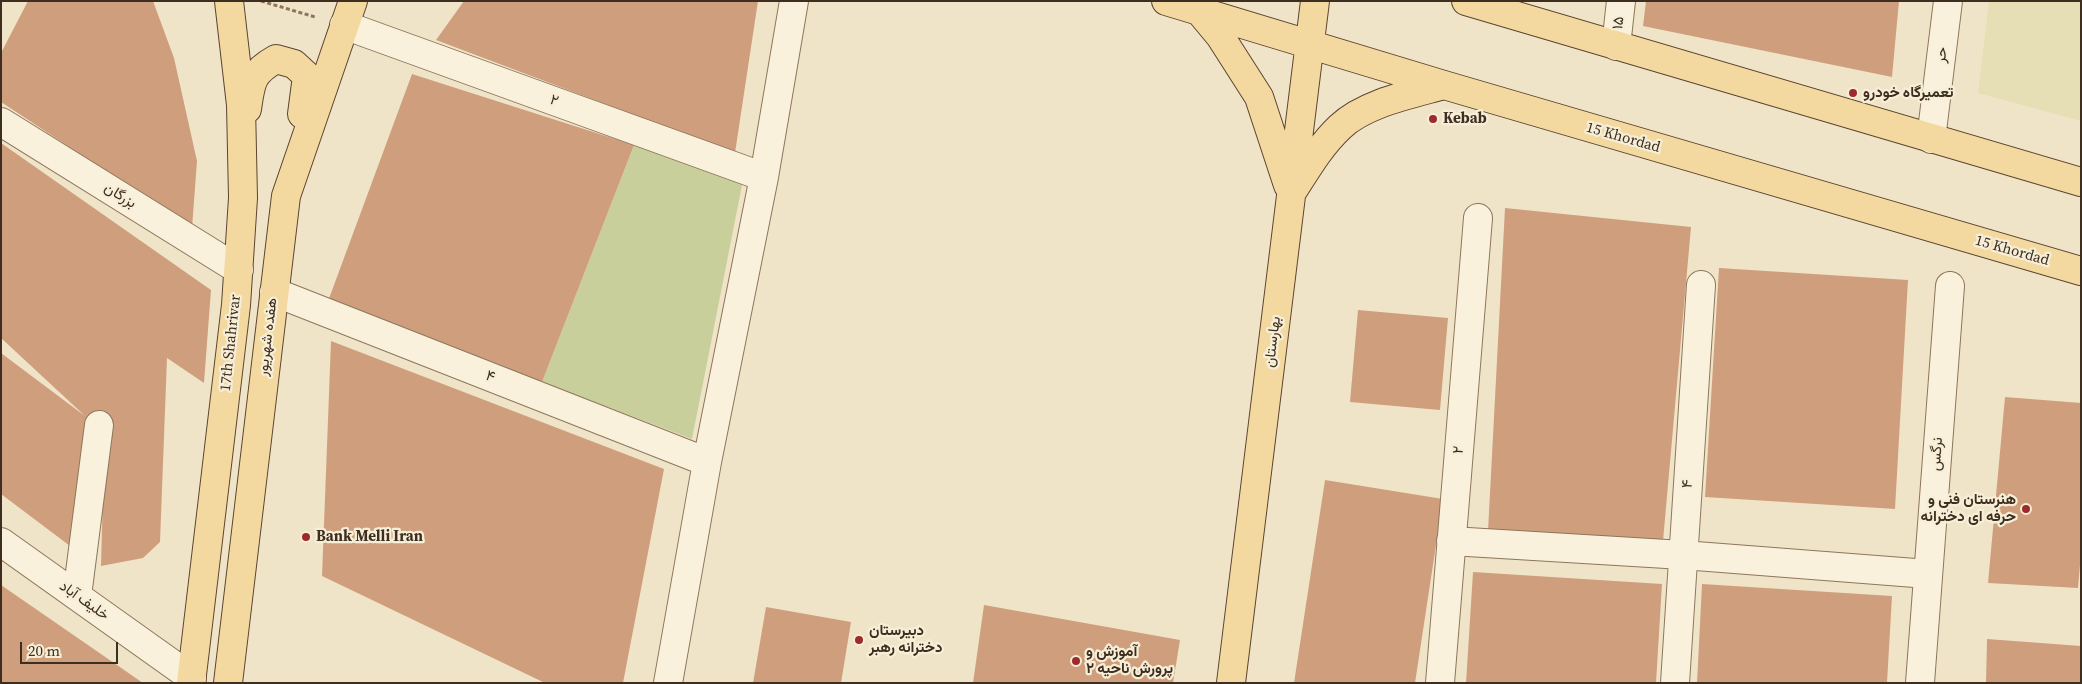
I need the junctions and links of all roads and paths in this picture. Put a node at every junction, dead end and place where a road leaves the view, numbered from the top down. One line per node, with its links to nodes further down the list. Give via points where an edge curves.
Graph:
1 (229, 1): 16 (main road, 17th Shahrivar)
2 (260, 1): 10 (path)
3 (794, 1): 17 (street)
4 (1166, 1): 9 (main road, 15 Khordad)
5 (1315, 1): 11 (main road, بهارستان)
6 (1466, 1): 12 (main road)
7 (1621, 1): 12 (street, ۱۵)
8 (1948, 1): 15 (street, حر)
9 (1200, 12): 11 (main road, 15 Khordad); 19 (main road, via 1220,36 1259,97)
10 (349, 13): 17 (street, ۲); 20 (main road, هفده شهریور)
11 (1309, 45): 13 (main road, 15 Khordad); 19 (main road, بهارستان)
12 (1616, 46): 15 (main road)
13 (1444, 85): 19 (main road, via 1388,102 1342,125 1321,148); 23 (main road, 15 Khordad)
14 (1, 122): 22 (street, بزرگان)
15 (1931, 139): 18 (main road)
16 (242, 141): 20 (main road, via 250,83 261,67 276,59 294,64 307,76 307,91); 22 (main road, 17th Shahrivar)
17 (764, 177): 28 (street)
18 (2081, 182)
19 (1291, 195): 37 (main road, بهارستان)
20 (286, 196): 26 (main road, هفده شهریور)
21 (1478, 218): 29 (street, ۲)
22 (239, 270): 34 (main road, 17th Shahrivar)
23 (2081, 271)
24 (1701, 285): 31 (street, ۴)
25 (1950, 286): 32 (street, نرگس)
26 (274, 292): 28 (street, ۴); 35 (main road, هفده شهریور)
27 (99, 425): 33 (street)
28 (707, 462): 36 (street)
29 (1451, 541): 31 (street); 38 (street, ۲)
30 (1, 542): 33 (street, خلیف آباد)
31 (1683, 555): 32 (street); 39 (street, ۴)
32 (1928, 574): 40 (street, نرگس)
33 (76, 596): 34 (street, خلیف آباد)
34 (192, 680)
35 (228, 683)
36 (668, 683)
37 (1231, 683)
38 (1440, 683)
39 (1674, 683)
40 (1920, 683)

